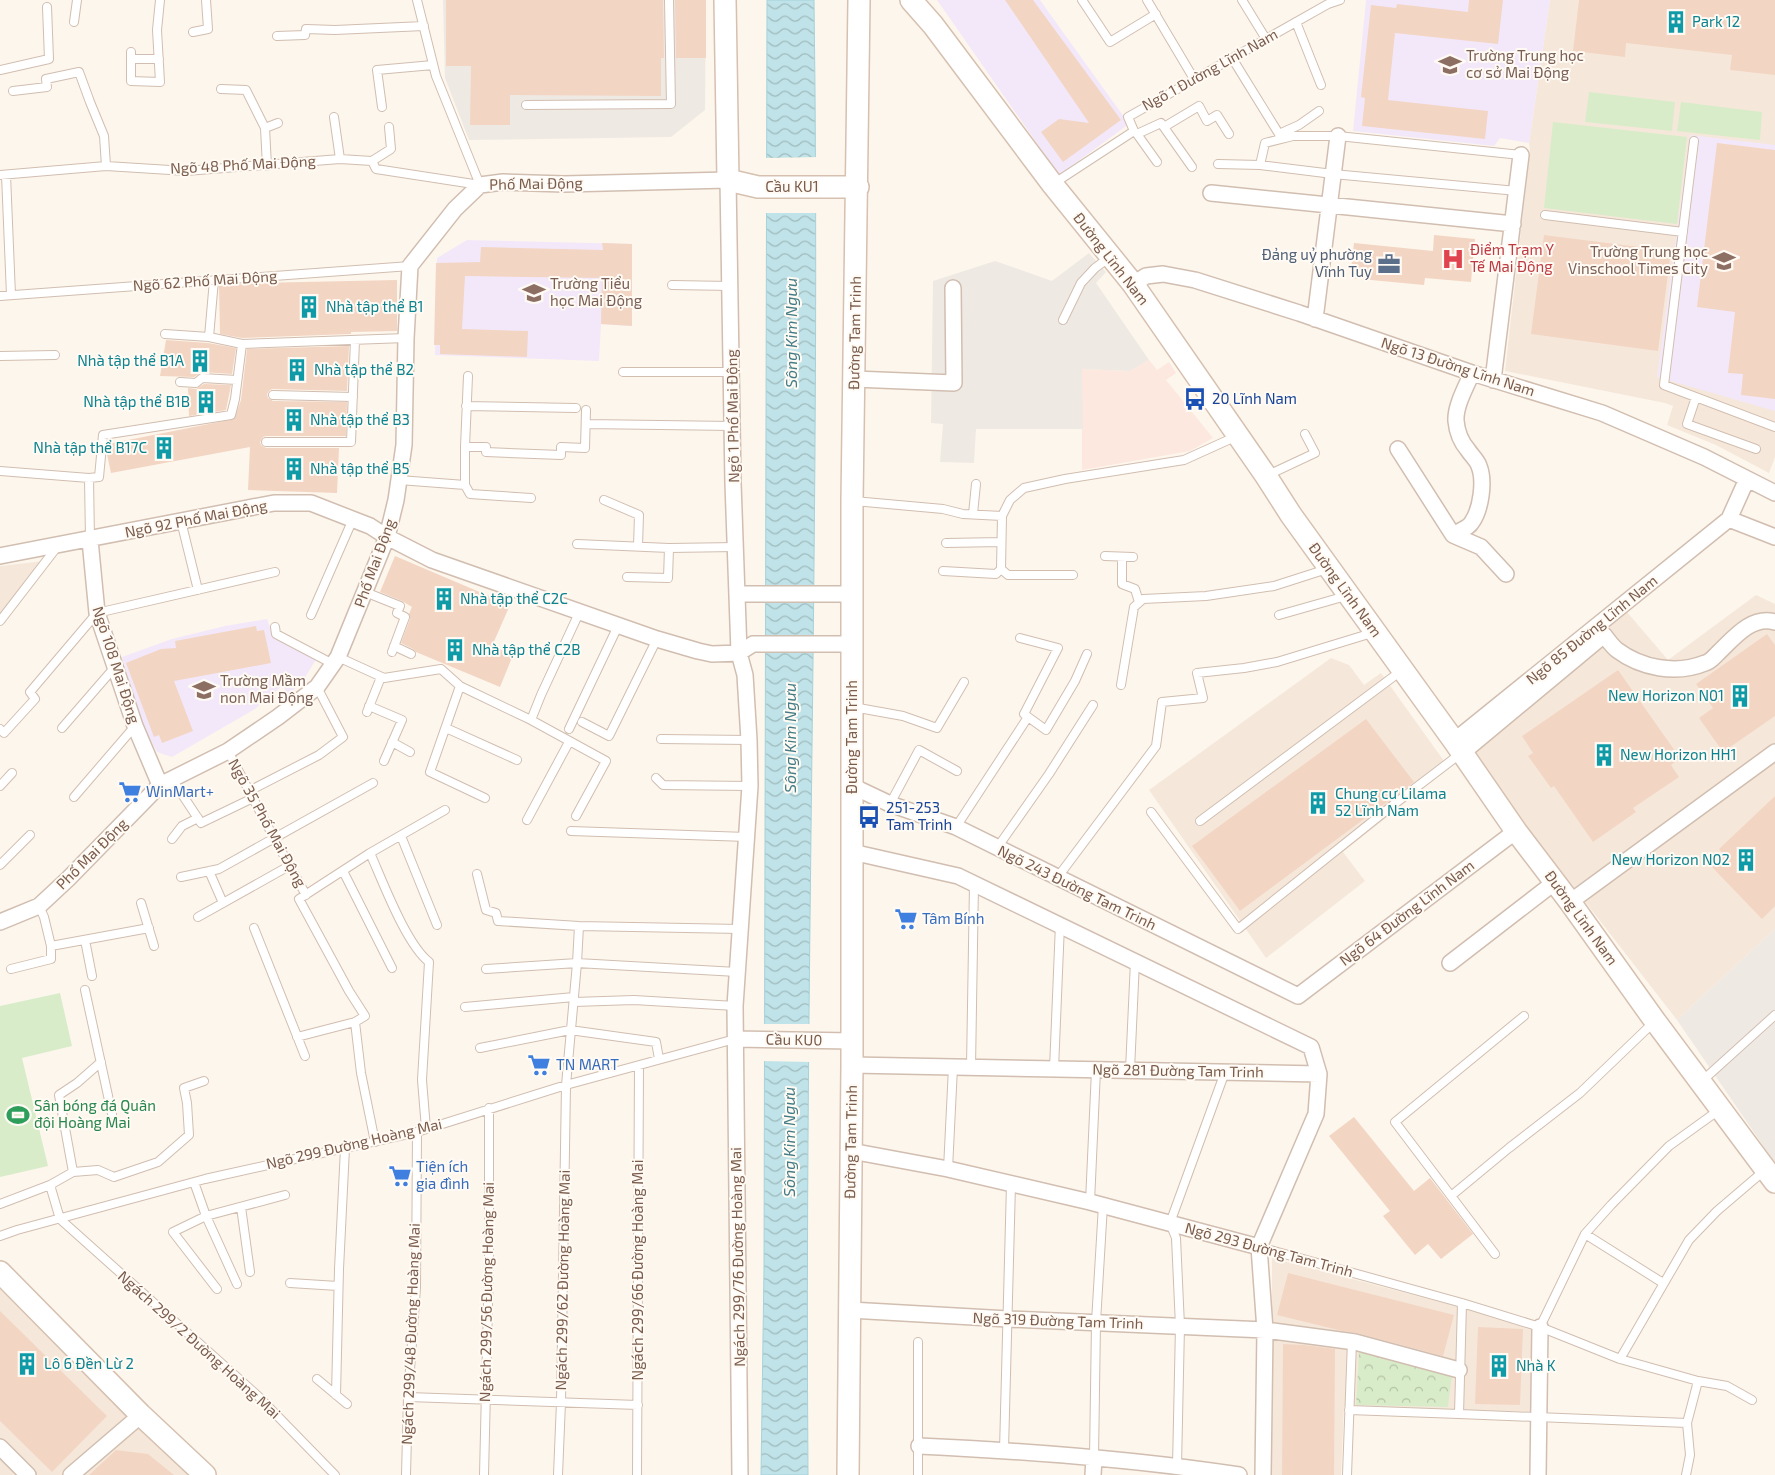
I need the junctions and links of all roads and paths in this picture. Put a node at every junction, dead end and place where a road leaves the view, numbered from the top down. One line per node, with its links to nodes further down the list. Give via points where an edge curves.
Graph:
1 (77, 0): 16 (lane)
2 (160, 0): 24 (lane)
3 (206, 0): 20 (lane, via 208,29)
4 (417, 0): 18 (lane)
5 (669, 0): 31 (lane, via 671,104)
6 (725, 0): 54 (main road)
7 (859, 0): 57 (main road, Đường Tam Trinh)
8 (911, 0): 56 (main road, Đường Lĩnh Nam, via 934,25)
9 (1082, 0): 14 (lane, via 1110,42)
10 (1147, 0): 14 (lane)
11 (1242, 0): 22 (lane)
12 (1340, 0): 17 (lane, Ngõ 1 Đường Lĩnh Nam)
13 (46, 8): 26 (lane, via 49,59)
14 (1156, 14): 27 (lane)
15 (340, 20): 19 (lane)
16 (74, 22)
17 (1296, 22): 22 (lane, Ngõ 1 Đường Lĩnh Nam); 28 (lane)
18 (424, 26): 19 (lane); 25 (lane)
19 (342, 29): 21 (lane, via 306,29 305,35)
20 (193, 32)
21 (277, 36)
22 (1266, 39): 23 (lane, Ngõ 1 Đường Lĩnh Nam)
23 (1232, 58): 27 (lane, Ngõ 1 Đường Lĩnh Nam); 33 (lane, via 1279,134)
24 (159, 59): 24 (lane, via 160,82 131,81 131,56)
25 (434, 65): 32 (lane, via 377,70); 55 (lane)
26 (0, 70)
27 (1194, 79): 39 (lane, Ngõ 1 Đường Lĩnh Nam, via 1128,117)
28 (1321, 85)
29 (13, 90): 49 (lane, via 47,87 46,79 79,72 104,136)
30 (221, 90): 38 (lane, via 246,90)
31 (526, 105)
32 (382, 107)
33 (1319, 112)
34 (334, 116): 44 (lane)
35 (278, 123): 38 (lane)
36 (389, 127): 45 (lane, via 391,149)
37 (1164, 127): 39 (lane, via 1161,123); 40 (lane, via 1199,106 1207,121 1217,115); 51 (lane)
38 (265, 128): 50 (lane)
39 (1136, 132): 46 (lane); 56 (lane, Ngõ 1 Đường Lĩnh Nam)
40 (1229, 134)
41 (1338, 136): 43 (lane); 48 (lane, via 1293,136 1265,143); 52 (street)
42 (1694, 141): 63 (lane)
43 (1521, 155): 58 (street)
44 (340, 159): 45 (lane, Ngõ 48 Phố Mai Động); 50 (lane, Ngõ 48 Phố Mai Động)
45 (372, 161): 55 (lane, Ngõ 48 Phố Mai Động, via 376,169)
46 (1157, 162)
47 (1218, 164): 48 (lane)
48 (1260, 165): 52 (lane)
49 (106, 166): 50 (lane, Ngõ 48 Phố Mai Động, via 186,171); 53 (lane, Ngõ 48 Phố Mai Động)
50 (267, 166)
51 (1192, 167)
52 (1334, 174): 58 (lane); 60 (street)
53 (3, 175): 72 (lane)
54 (728, 180): 55 (street, Phố Mai Động, via 564,184 503,182); 57 (main road, Cầu KU1, via 758,187); 69 (street, Ngõ 1 Phố Mai Động)
55 (480, 185): 65 (street, Phố Mai Động, via 455,210)
56 (1053, 185): 64 (main road, Đường Lĩnh Nam)
57 (858, 187): 86 (main road, Đường Tam Trinh)
58 (1517, 191): 62 (street)
59 (1211, 193): 60 (street)
60 (1329, 206): 62 (street); 73 (street)
61 (1545, 215): 63 (lane)
62 (1513, 224): 88 (street)
63 (1683, 232): 92 (lane, via 1664,385)
64 (1110, 257): 67 (main road, Đường Lĩnh Nam); 74 (lane, via 1081,283)
65 (410, 266): 66 (lane, Ngõ 62 Phố Mai Động); 77 (street, Phố Mai Động)
66 (214, 280): 72 (lane, Ngõ 62 Phố Mai Động); 76 (lane)
67 (1133, 284): 73 (street, Ngõ 13 Đường Lĩnh Nam, via 1146,276 1163,274 1195,280); 100 (main road, Đường Lĩnh Nam)
68 (672, 285): 69 (lane)
69 (731, 286): 83 (street, Ngõ 1 Phố Mai Động)
70 (953, 288): 86 (street, via 954,382)
71 (0, 296): 72 (lane, Ngõ 62 Phố Mai Động)
72 (11, 296)
73 (1315, 319): 84 (street, Ngõ 13 Đường Lĩnh Nam)
74 (1063, 320)
75 (165, 334): 76 (lane)
76 (209, 337): 79 (lane)
77 (406, 338): 78 (lane); 109 (street, Phố Mai Động, via 404,445)
78 (355, 340): 79 (lane); 91 (lane)
79 (242, 344): 87 (lane)
80 (55, 355): 81 (lane)
81 (0, 356)
82 (623, 372): 83 (lane)
83 (732, 372): 97 (street, Ngõ 1 Phố Mai Động)
84 (1472, 373): 88 (street, Ngõ 13 Đường Lĩnh Nam); 121 (street, via 1456,415 1456,424 1461,439 1479,465 1482,485 1471,524)
85 (468, 376): 93 (lane)
86 (854, 379): 115 (main road, Đường Tam Trinh)
87 (238, 380): 89 (lane, via 202,378 196,383); 107 (lane, via 231,415 103,435 100,477)
88 (1493, 380): 108 (street, Ngõ 13 Đường Lĩnh Nam, via 1602,413)
89 (180, 382)
90 (273, 395): 91 (lane)
91 (353, 396): 101 (lane, via 351,442)
92 (1696, 397): 98 (lane); 104 (lane, via 1687,424)
93 (466, 406): 94 (lane); 102 (lane)
94 (576, 408)
95 (586, 410): 96 (lane)
96 (586, 424): 97 (lane); 102 (lane, via 586,448 561,447 561,455 486,452 486,447)
97 (733, 426): 130 (street, Ngõ 1 Phố Mai Động)
98 (1775, 427)
99 (1305, 434): 106 (lane, via 1315,453)
100 (1237, 436): 106 (main road, Đường Lĩnh Nam); 117 (lane, via 1184,460 1024,488 1010,500)
101 (266, 442)
102 (465, 447): 111 (lane)
103 (1398, 449): 121 (street)
104 (1756, 449)
105 (0, 471): 107 (lane)
106 (1266, 476): 136 (main road, Đường Lĩnh Nam)
107 (89, 478): 124 (lane)
108 (1747, 479): 112 (street, Ngõ 13 Đường Lĩnh Nam); 119 (street, Ngõ 85 Đường Lĩnh Nam)
109 (399, 480): 111 (lane); 122 (street, Phố Mai Động)
110 (976, 484): 116 (lane)
111 (466, 486): 113 (lane, via 470,494)
112 (1775, 493)
113 (531, 498)
114 (604, 500): 129 (lane, via 639,515)
115 (852, 501): 116 (lane); 146 (main road, Đường Tam Trinh)
116 (973, 514): 117 (lane)
117 (1002, 516): 125 (lane)
118 (354, 519): 120 (street, Ngõ 92 Phố Mai Động, via 311,503 293,502); 122 (street, Ngõ 92 Phố Mai Động); 151 (lane)
119 (1730, 519): 123 (street); 186 (street, Ngõ 85 Đường Lĩnh Nam)
120 (181, 521): 124 (street, Ngõ 92 Phố Mai Động); 143 (lane)
121 (1453, 535): 140 (street, via 1480,547)
122 (387, 537): 144 (street, Phố Mai Động); 150 (street, Ngõ 92 Phố Mai Động, via 432,560)
123 (1775, 537)
124 (90, 540): 128 (street, Ngõ 92 Phố Mai Động); 149 (street, Ngõ 108 Mai Động)
125 (1001, 542): 126 (lane); 137 (lane)
126 (946, 543)
127 (577, 544): 129 (lane)
128 (58, 545): 132 (street, Ngõ 92 Phố Mai Động); 153 (lane)
129 (638, 546): 131 (lane)
130 (736, 547): 131 (lane); 145 (street, Ngõ 1 Phố Mai Động)
131 (669, 548): 142 (lane, via 668,578)
132 (0, 556)
133 (1105, 556): 134 (lane)
134 (1122, 556): 135 (lane); 148 (lane, via 1122,584 1135,589)
135 (1133, 557)
136 (1329, 568): 147 (main road, Đường Lĩnh Nam); 148 (lane, via 1274,586 1206,596 1143,599)
137 (1001, 569): 139 (lane, via 996,574); 141 (lane, via 1008,575)
138 (276, 572): 143 (lane)
139 (943, 572)
140 (1506, 574)
141 (1073, 575)
142 (627, 577)
143 (198, 590): 149 (lane)
144 (366, 592): 162 (lane, via 400,606 397,613 405,617 393,649); 164 (street, Phố Mai Động)
145 (737, 594): 146 (street); 161 (street, Ngõ 1 Phố Mai Động)
146 (842, 594): 160 (main road, Đường Tam Trinh)
147 (1348, 595): 152 (lane); 157 (main road, Đường Lĩnh Nam)
148 (1139, 602): 169 (lane, via 1134,607)
149 (97, 613): 165 (street, Ngõ 108 Mai Động); 180 (lane, via 30,692 35,699 4,733)
150 (579, 613): 155 (street, Ngõ 92 Phố Mai Động); 175 (lane)
151 (311, 615)
152 (1279, 615)
153 (0, 621)
154 (1775, 622): 186 (street, via 1754,622 1706,663 1680,669 1658,668 1632,658 1616,649 1604,635)
155 (618, 626): 159 (street, Ngõ 92 Phố Mai Động); 181 (lane)
156 (275, 627): 164 (lane, via 276,634)
157 (1375, 632): 166 (main road, Đường Lĩnh Nam); 227 (lane, via 1277,662 1197,673 1204,698 1162,702 1156,746)
158 (1020, 638): 174 (lane, via 1058,648 1024,714)
159 (656, 639): 161 (street, Ngõ 92 Phố Mai Động, via 712,654); 176 (lane, via 609,736)
160 (852, 644): 161 (street, Ngõ 92 Phố Mai Động, via 753,644); 173 (main road, Đường Tam Trinh)
161 (739, 653): 183 (street, Ngõ 1 Phố Mai Động, via 745,675)
162 (411, 654)
163 (1087, 654): 174 (lane, via 1046,730)
164 (336, 661): 167 (lane); 171 (street, Phố Mai Động)
165 (114, 668): 177 (street, Ngõ 108 Mai Động); 178 (lane)
166 (1402, 670): 186 (main road, Đường Lĩnh Nam); 209 (lane)
167 (381, 677): 170 (lane, via 441,670); 184 (lane, via 368,709 402,720)
168 (964, 682): 173 (lane, via 937,728 903,716)
169 (1121, 685)
170 (460, 686): 175 (lane); 179 (lane)
171 (317, 687): 187 (street, Phố Mai Động); 200 (lane, via 343,737 319,755)
172 (1093, 705): 218 (lane)
173 (851, 706): 199 (main road, Đường Tam Trinh)
174 (1028, 716): 210 (lane)
175 (531, 720): 185 (lane)
176 (582, 722)
177 (135, 726): 195 (street, Ngõ 108 Mai Động); 201 (lane)
178 (62, 728)
179 (446, 728): 190 (lane); 202 (lane, via 430,772)
180 (0, 729)
181 (568, 729)
182 (662, 738): 183 (lane)
183 (749, 740): 198 (street, Ngõ 1 Phố Mai Động)
184 (392, 742): 188 (lane); 191 (lane)
185 (569, 742): 206 (lane, via 606,761); 208 (lane)
186 (1458, 747): 205 (lane, via 1393,805 1238,929); 212 (main road, Đường Lĩnh Nam)
187 (228, 751): 195 (street, Phố Mai Động); 200 (lane, Ngõ 35 Phố Mai Động)
188 (410, 752)
189 (1775, 752): 231 (street)
190 (517, 760)
191 (384, 761)
192 (957, 771): 203 (lane, via 920,750)
193 (12, 773): 197 (lane)
194 (656, 778): 198 (lane, via 663,785)
195 (166, 782): 207 (lane); 234 (street, Phố Mai Động)
196 (372, 783): 216 (lane)
197 (0, 786)
198 (750, 786): 215 (street, Ngõ 1 Phố Mai Động)
199 (852, 786): 203 (street, Ngõ 243 Đường Tam Trinh); 219 (main road, Đường Tam Trinh)
200 (251, 794): 207 (lane, via 201,823); 216 (lane, Ngõ 35 Phố Mai Động)
201 (74, 797)
202 (485, 798)
203 (890, 804): 210 (street, Ngõ 243 Đường Tam Trinh)
204 (445, 810): 214 (lane)
205 (1152, 812)
206 (576, 816)
207 (198, 818): 217 (lane, via 182,826)
208 (527, 820)
209 (1200, 821)
210 (956, 827): 218 (street, Ngõ 243 Đường Tam Trinh)
211 (571, 831): 215 (lane)
212 (1516, 831): 228 (main road, Đường Lĩnh Nam); 255 (street, Ngõ 64 Đường Lĩnh Nam)
213 (30, 835): 221 (lane)
214 (401, 836): 220 (lane); 238 (lane)
215 (747, 837): 242 (street, Ngách 299/76 Đường Hoàng Mai)
216 (274, 838): 222 (lane, Ngõ 35 Phố Mai Động); 223 (lane, via 219,869)
217 (172, 839)
218 (997, 848): 227 (street, Ngõ 243 Đường Tam Trinh)
219 (852, 852): 229 (street, via 958,876); 266 (main road, Đường Tam Trinh)
220 (370, 853): 224 (lane); 286 (lane, via 405,930 429,962 422,1080)
221 (1, 862)
222 (289, 866): 230 (lane, Ngõ 35 Phố Mai Động); 233 (lane)
223 (209, 871): 226 (lane); 233 (lane)
224 (343, 871): 230 (lane); 249 (lane)
225 (477, 874): 239 (lane, via 486,910 496,913 498,921)
226 (181, 877)
227 (1057, 878): 255 (street, Ngõ 243 Đường Tam Trinh)
228 (1555, 882): 231 (main road, Đường Lĩnh Nam); 248 (street)
229 (974, 884): 237 (street); 274 (lane)
230 (303, 897): 262 (lane, Ngõ 35 Phố Mai Động, via 365,1016)
231 (1570, 902): 261 (main road, Đường Lĩnh Nam)
232 (141, 903): 240 (lane)
233 (223, 903): 235 (lane)
234 (39, 906): 236 (street, Phố Mai Động); 244 (lane)
235 (198, 917)
236 (0, 922)
237 (1060, 924): 246 (street); 275 (lane)
238 (437, 925)
239 (579, 926): 242 (lane); 247 (lane, Ngách 299/62 Đường Hoàng Mai)
240 (149, 928): 243 (lane); 245 (lane)
241 (254, 928): 264 (lane)
242 (740, 929): 252 (street, Ngách 299/76 Đường Hoàng Mai)
243 (85, 940): 244 (lane); 253 (lane)
244 (52, 946): 250 (lane, via 51,959)
245 (154, 946)
246 (1135, 961): 277 (lane); 279 (street, via 1311,1047)
247 (577, 963): 251 (lane); 252 (lane); 256 (lane, Ngách 299/62 Đường Hoàng Mai)
248 (1450, 963)
249 (392, 968)
250 (11, 969)
251 (486, 969)
252 (737, 972): 257 (street, Ngách 299/76 Đường Hoàng Mai)
253 (92, 976)
254 (85, 990): 270 (lane)
255 (1298, 996)
256 (574, 999): 257 (lane); 258 (lane); 263 (lane, Ngách 299/62 Đường Hoàng Mai)
257 (735, 1006): 265 (street, Ngách 299/76 Đường Hoàng Mai)
258 (465, 1007)
259 (1775, 1015): 281 (lane)
260 (1524, 1016): 298 (lane, via 1395,1122)
261 (1655, 1021): 281 (main road, Đường Lĩnh Nam); 298 (lane, via 1580,1093)
262 (356, 1022): 264 (lane); 288 (lane, via 361,1073)
263 (570, 1030): 267 (lane); 269 (lane, via 656,1042); 282 (lane, Ngách 299/62 Đường Hoàng Mai)
264 (297, 1037): 268 (lane)
265 (735, 1040): 266 (street, Cầu KU0); 269 (lane, Ngõ 299 Đường Hoàng Mai); 354 (street, Ngách 299/76 Đường Hoàng Mai)
266 (852, 1041): 271 (main road, Đường Tam Trinh)
267 (480, 1048)
268 (305, 1056)
269 (659, 1059): 272 (lane, Ngõ 299 Đường Hoàng Mai)
270 (101, 1062): 285 (lane); 292 (lane, via 59,1095)
271 (852, 1065): 273 (street, Ngõ 281 Đường Tam Trinh); 290 (main road, Đường Tam Trinh)
272 (639, 1066): 282 (lane, Ngõ 299 Đường Hoàng Mai); 335 (lane, Ngách 299/66 Đường Hoàng Mai)
273 (953, 1067): 274 (street, Ngõ 281 Đường Tam Trinh); 291 (lane)
274 (971, 1067): 275 (street, Ngõ 281 Đường Tam Trinh)
275 (1054, 1069): 276 (street, Ngõ 281 Đường Tam Trinh)
276 (1096, 1070): 277 (street, Ngõ 281 Đường Tam Trinh); 300 (lane)
277 (1130, 1070): 278 (street, Ngõ 281 Đường Tam Trinh)
278 (1225, 1072): 279 (street, Ngõ 281 Đường Tam Trinh); 304 (lane)
279 (1319, 1074): 307 (street, via 1316,1114)
280 (204, 1081): 292 (lane, via 184,1088 189,1135 158,1162 114,1176 98,1170)
281 (1700, 1082): 284 (main road, Đường Lĩnh Nam)
282 (566, 1085): 283 (lane, Ngõ 299 Đường Hoàng Mai); 333 (lane, Ngách 299/62 Đường Hoàng Mai)
283 (489, 1108): 286 (lane, Ngõ 299 Đường Hoàng Mai); 331 (lane, Ngách 299/56 Đường Hoàng Mai)
284 (1721, 1109): 293 (main road, Đường Lĩnh Nam); 305 (lane, via 1669,1146)
285 (112, 1114)
286 (426, 1129): 287 (lane, Ngõ 299 Đường Hoàng Mai)
287 (417, 1132): 288 (lane, Ngõ 299 Đường Hoàng Mai); 330 (lane, Ngách 299/48 Đường Hoàng Mai, via 416,1288)
288 (375, 1142): 289 (lane, Ngõ 299 Đường Hoàng Mai)
289 (345, 1148): 294 (lane, Ngõ 299 Đường Hoàng Mai); 314 (lane)
290 (851, 1151): 291 (street, Ngõ 293 Đường Tam Trinh); 317 (main road, Đường Tam Trinh)
291 (948, 1169): 295 (street, Ngõ 293 Đường Tam Trinh)
292 (73, 1172): 296 (lane)
293 (1770, 1176): 312 (lane, via 1716,1210 1689,1240)
294 (194, 1182): 302 (lane); 303 (lane, Ngõ 299 Đường Hoàng Mai)
295 (1011, 1184): 300 (street, Ngõ 293 Đường Tam Trinh); 318 (lane)
296 (50, 1185): 299 (lane); 303 (lane)
297 (285, 1195): 301 (lane)
298 (1451, 1196): 308 (lane)
299 (0, 1204)
300 (1096, 1204): 304 (street, Ngõ 293 Đường Tam Trinh); 319 (lane)
301 (241, 1207): 302 (lane); 310 (lane)
302 (206, 1216): 313 (lane); 315 (lane, via 173,1232)
303 (60, 1219): 306 (lane, Ngõ 299 Đường Hoàng Mai); 349 (lane, Ngách 299/2 Đường Hoàng Mai, via 258,1396)
304 (1170, 1223): 307 (street, Ngõ 293 Đường Tam Trinh); 320 (lane, via 1176,1238)
305 (1585, 1234): 312 (lane); 321 (lane)
306 (0, 1236)
307 (1259, 1247): 316 (lane, Ngõ 293 Đường Tam Trinh); 322 (street)
308 (1495, 1254)
309 (0, 1272): 338 (main road)
310 (250, 1272)
311 (290, 1283): 314 (lane)
312 (1663, 1283): 325 (lane)
313 (237, 1284)
314 (338, 1286): 329 (lane)
315 (216, 1289)
316 (1462, 1303): 321 (lane, Ngõ 293 Đường Tam Trinh); 326 (lane)
317 (850, 1310): 318 (street, Ngõ 319 Đường Tam Trinh); 355 (main road, Đường Tam Trinh)
318 (1008, 1320): 319 (street, Ngõ 319 Đường Tam Trinh); 343 (lane)
319 (1096, 1322): 320 (street, Ngõ 319 Đường Tam Trinh); 344 (lane)
320 (1180, 1326): 322 (street, Ngõ 319 Đường Tam Trinh); 345 (lane)
321 (1540, 1327): 325 (lane, Ngõ 293 Đường Tam Trinh); 339 (street)
322 (1266, 1330): 323 (street, Ngõ 319 Đường Tam Trinh); 359 (street)
323 (1352, 1341): 326 (street, Ngõ 319 Đường Tam Trinh); 336 (lane)
324 (918, 1342): 341 (lane)
325 (1620, 1359): 328 (lane, Ngõ 293 Đường Tam Trinh)
326 (1459, 1370): 337 (lane)
327 (317, 1379): 329 (lane)
328 (1698, 1382): 332 (lane, Ngõ 293 Đường Tam Trinh, via 1727,1386); 340 (lane)
329 (336, 1395): 334 (lane)
330 (408, 1397): 331 (lane); 350 (lane, Ngách 299/48 Đường Hoàng Mai)
331 (486, 1400): 333 (lane); 351 (lane, Ngách 299/56 Đường Hoàng Mai)
332 (1752, 1400)
333 (561, 1402): 335 (lane); 352 (lane, Ngách 299/62 Đường Hoàng Mai)
334 (347, 1404)
335 (638, 1405): 353 (lane, Ngách 299/66 Đường Hoàng Mai)
336 (1349, 1410): 337 (lane); 360 (lane)
337 (1459, 1414): 339 (lane)
338 (141, 1415): 346 (main road); 348 (street)
339 (1540, 1416): 340 (lane); 361 (street)
340 (1687, 1423): 362 (lane, via 1690,1455)
341 (919, 1446): 343 (street); 356 (lane)
342 (0, 1447): 347 (street)
343 (1004, 1450): 344 (street)
344 (1094, 1458): 345 (street); 357 (street)
345 (1177, 1466): 358 (street)
346 (201, 1474)
347 (28, 1475)
348 (71, 1475)
349 (335, 1475)
350 (406, 1475)
351 (484, 1475)
352 (558, 1475)
353 (637, 1475)
354 (740, 1475)
355 (848, 1475)
356 (918, 1475)
357 (1092, 1475)
358 (1239, 1475)
359 (1263, 1475)
360 (1347, 1475)
361 (1538, 1475)
362 (1686, 1475)

